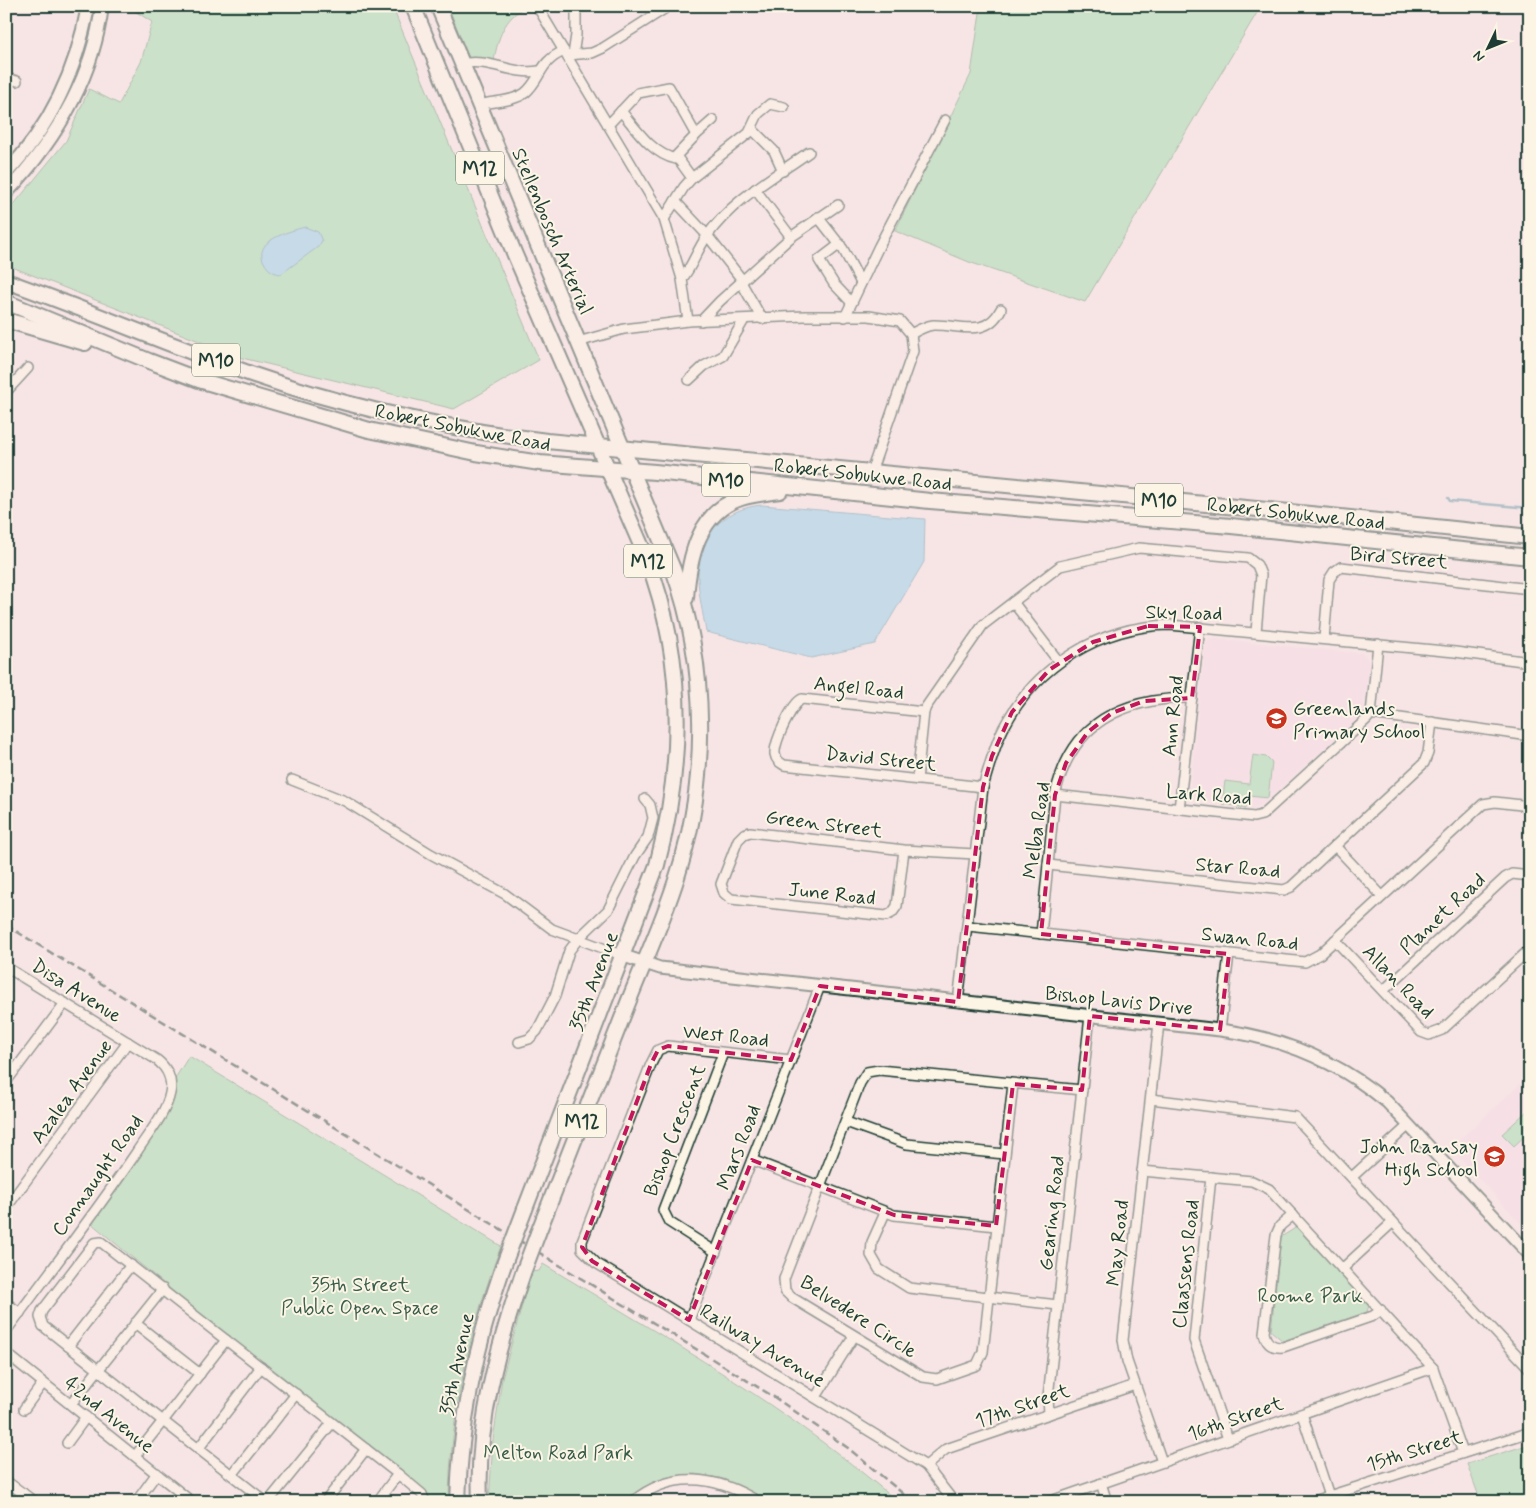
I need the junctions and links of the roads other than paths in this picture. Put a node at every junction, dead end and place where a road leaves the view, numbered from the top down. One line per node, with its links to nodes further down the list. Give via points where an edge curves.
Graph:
1 (88, 6): 24 (main road, via 78,51 59,98 32,142)
2 (102, 6): 27 (main road, via 92,54 60,124 43,152)
3 (413, 6): 54 (main road, M12, via 515,255)
4 (438, 6): 9 (main road, Stellenbosch Arterial / M12)
5 (537, 6): 8 (street)
6 (576, 6): 8 (street, via 576,35)
7 (669, 6): 8 (street, via 592,53)
8 (568, 54): 10 (street, via 549,59); 18 (street)
9 (461, 64): 10 (street, via 486,62 513,71); 13 (main road, Stellenbosch Arterial / M12)
10 (539, 71): 13 (street, via 531,86 520,96)
11 (6, 78): 12 (street)
12 (17, 82)
13 (479, 105): 49 (main road, Stellenbosch Arterial / M12)
14 (784, 108): 19 (street, via 774,104 764,107 755,118)
15 (621, 111): 18 (street); 20 (street, via 638,93 669,87); 22 (street, via 656,150)
16 (713, 120): 20 (street)
17 (945, 120): 38 (street)
18 (608, 125): 31 (street)
19 (752, 129): 23 (street, via 774,151); 25 (street)
20 (696, 135): 22 (street, via 677,153)
21 (809, 152): 23 (street)
22 (676, 159): 25 (street)
23 (783, 171): 26 (street)
24 (6, 173)
25 (692, 178): 28 (street)
26 (755, 189): 32 (street); 33 (street)
27 (6, 193)
28 (675, 201): 31 (street); 32 (street)
29 (838, 205): 30 (street)
30 (818, 217): 33 (street); 34 (street)
31 (664, 219): 35 (street)
32 (708, 236): 35 (street); 37 (street)
33 (791, 237): 37 (street)
34 (840, 244): 38 (street); 40 (street, via 819,260 834,284)
35 (682, 279): 46 (street)
36 (6, 281): 54 (main road, Robert Sobukwe Road / M10, via 294,387 440,425 517,438)
37 (742, 282): 43 (street); 47 (street)
38 (861, 284): 40 (street)
39 (6, 302): 50 (main road, Robert Sobukwe Road / M10)
40 (851, 302): 42 (street)
41 (1001, 309): 48 (street, via 993,322 980,327 934,325)
42 (845, 317): 43 (street); 48 (street, via 890,318 900,321)
43 (762, 319): 45 (street)
44 (6, 320): 50 (main road)
45 (744, 320): 47 (street); 52 (street, via 723,356 704,366)
46 (688, 321): 47 (street); 49 (street, via 624,329)
47 (701, 321)
48 (911, 334): 58 (street, via 913,351 910,362)
49 (578, 342): 55 (main road, Stellenbosch Arterial / M12)
50 (148, 362): 56 (main road, Robert Sobukwe Road / M10, via 307,413 430,445 540,463)
51 (28, 368): 53 (street)
52 (689, 380)
53 (6, 392)
54 (599, 446): 55 (main road, Robert Sobukwe Road / M10); 56 (main road, M12)
55 (621, 448): 57 (main road, Stellenbosch Arterial / M12); 58 (main road, Robert Sobukwe Road / M10)
56 (609, 469): 57 (main road, Robert Sobukwe Road / M10); 97 (main road, 35th Avenue / M12, via 659,592 673,657 676,699 676,764 666,829 652,883)
57 (632, 471): 59 (main road, Robert Sobukwe Road / M10); 64 (main road, 35th Avenue / M12)
58 (871, 472): 60 (main road, Robert Sobukwe Road / M10)
59 (798, 488): 61 (main road, Robert Sobukwe Road / M10, via 1240,527); 64 (main road, via 739,498 713,516 691,555)
60 (1530, 537)
61 (1530, 557)
62 (1530, 589): 67 (street, Bird Street, via 1341,568 1330,580)
63 (1013, 602): 66 (street, via 1060,566 1139,548 1248,558 1257,565 1261,575); 69 (street); 72 (street, via 977,631)
64 (685, 606): 98 (main road, 35th Avenue / M12, via 697,675 698,772 678,877)
65 (1200, 627): 66 (street, Sky Road); 69 (street, Sky Road, via 1158,625 1133,629 1093,642); 71 (street, Ann Road)
66 (1256, 632): 67 (street, Sky Road)
67 (1324, 639): 68 (street, Sky Road)
68 (1378, 644): 70 (street, Sky Road); 73 (street)
69 (1059, 662): 79 (street, Sky Road, via 1033,685 1012,712 992,756)
70 (1530, 662)
71 (1192, 698): 80 (street, Melba Road, via 1144,701 1121,709 1098,723 1072,753); 83 (street, Ann Road)
72 (924, 712): 76 (street, Angel Road, via 802,699 791,708 774,752); 78 (street)
73 (1371, 714): 74 (street); 83 (street, Lark Road, via 1262,815 1254,817)
74 (1432, 722): 75 (street); 84 (street, Star Road, via 1424,762)
75 (1530, 736)
76 (777, 760): 78 (street, David Street, via 784,766)
77 (292, 780): 93 (street, via 345,801 431,854 506,894 543,924)
78 (917, 780): 79 (street, David Street)
79 (983, 787): 86 (street, Sky Road)
80 (1056, 795): 83 (street, Lark Road); 87 (street, Melba Road)
81 (645, 799): 93 (street, via 653,818 648,837 608,910)
82 (1530, 806): 89 (street, Swan Road, via 1495,802 1483,804)
83 (1179, 809)
84 (1335, 846): 87 (street, Star Road, via 1291,887 1281,891); 89 (street)
85 (904, 850): 86 (street, Green Street); 90 (street, June Road, via 897,906 886,916); 90 (street, Green Street, via 750,832 738,840 721,884)
86 (975, 854): 91 (street, Sky Road)
87 (1048, 865): 92 (street, Melba Road)
88 (1530, 876): 101 (street, Planet Road, via 1512,874 1505,878)
89 (1382, 896): 94 (street, Swan Road)
90 (731, 899)
91 (968, 926): 92 (street, Swan Road); 102 (street, Sky Road)
92 (1041, 934): 96 (street, Swan Road)
93 (578, 939): 97 (street); 108 (street, via 566,956 555,996 537,1031 529,1039)
94 (1335, 940): 96 (street, Swan Road, via 1305,962); 101 (street, Allan Road)
95 (1530, 949): 101 (street, Allan Road, via 1433,1035 1421,1032)
96 (1229, 954): 106 (street)
97 (624, 956): 98 (street, Bishop Lavis Drive); 186 (main road, 35th Avenue / M12, bridge, via 484,1322 462,1432)
98 (643, 963): 100 (street, Bishop Lavis Drive, via 660,968); 187 (main road, 35th Avenue / M12, bridge, via 538,1233 504,1330 488,1403 480,1465)
99 (6, 967): 103 (street, Disa Avenue)
100 (820, 986): 102 (street, Bishop Lavis Drive); 110 (street, Mars Road)
101 (1383, 991)
102 (958, 1002): 104 (street, Bishop Lavis Drive)
103 (65, 1003): 107 (street, Disa Avenue); 111 (street)
104 (1090, 1016): 105 (street, Bishop Lavis Drive); 113 (street, Gearing Road)
105 (1159, 1023): 106 (street, Bishop Lavis Drive); 114 (street, May Road)
106 (1220, 1030): 116 (street, Bishop Lavis Drive, via 1280,1042 1319,1057 1362,1082)
107 (128, 1042): 123 (street, Azalea Avenue); 138 (street, Connaught Road, via 164,1066 170,1080 169,1097 155,1125)
108 (519, 1042)
109 (723, 1053): 110 (street, West Road); 128 (street, West Road, via 668,1046 658,1050 582,1241); 129 (street, Bishop Crescent, via 662,1210 669,1222)
110 (791, 1060): 118 (street, Mars Road)
111 (6, 1082)
112 (1012, 1084): 113 (street, Belvedere Circle); 115 (street, Belvedere Circle, via 872,1070 861,1080); 117 (street, Belvedere Circle)
113 (1082, 1090): 136 (street, Gearing Road)
114 (1151, 1099): 119 (street, May Road); 120 (street, via 1290,1116 1301,1123)
115 (846, 1122): 117 (street, via 907,1144); 122 (street, Belvedere Circle)
116 (1409, 1125): 120 (street); 130 (street, Bishop Lavis Drive)
117 (1004, 1154): 127 (street, Belvedere Circle)
118 (752, 1160): 122 (street); 129 (street, Mars Road)
119 (1142, 1171): 121 (street); 152 (street, May Road, via 1123,1340)
120 (1352, 1177): 126 (street)
121 (1211, 1178): 125 (street, via 1264,1185); 163 (street, Claassens Road, via 1194,1340)
122 (820, 1186): 124 (street); 142 (street, Belvedere Circle, via 784,1279 784,1288 791,1297)
123 (6, 1208)
124 (885, 1213): 127 (street); 134 (street, via 871,1246 879,1269 913,1289)
125 (1293, 1215): 132 (street); 137 (street, via 1280,1226 1276,1235 1264,1333 1267,1342 1273,1347 1282,1347 1373,1316)
126 (1393, 1222): 132 (street); 148 (street)
127 (996, 1226): 134 (street, Belvedere Circle)
128 (583, 1252): 139 (street, Railway Avenue)
129 (716, 1252): 139 (street, Mars Road)
130 (1530, 1255)
131 (131, 1265): 133 (street); 144 (street); 144 (street, via 101,1242 94,1243 40,1317 43,1326)
132 (1342, 1268): 137 (street)
133 (163, 1289): 140 (street); 143 (street)
134 (988, 1298): 136 (street); 142 (street, Belvedere Circle, via 983,1352 979,1362 974,1367 937,1379 919,1375)
135 (6, 1303): 138 (street)
136 (1058, 1305): 157 (street, Gearing Road)
137 (1380, 1310): 147 (street)
138 (20, 1313): 141 (street, Connaught Road)
139 (688, 1320): 154 (street, Railway Avenue)
140 (135, 1323): 149 (street); 150 (street)
141 (6, 1331)
142 (854, 1336): 154 (street)
143 (226, 1340): 146 (street); 150 (street)
144 (68, 1346): 149 (street)
145 (6, 1353): 151 (street, 42nd Avenue)
146 (260, 1367): 153 (street); 165 (street)
147 (1433, 1368): 158 (street, 16th Street); 167 (street)
148 (1530, 1369)
149 (99, 1371): 155 (street); 160 (street)
150 (200, 1374): 160 (street)
151 (43, 1383): 155 (street, 42nd Avenue); 156 (street)
152 (1135, 1385): 157 (street, 17th Street); 169 (street, May Road)
153 (296, 1394): 161 (street); 173 (street)
154 (816, 1397): 170 (street, Railway Avenue)
155 (71, 1404): 159 (street, 42nd Avenue)
156 (24, 1409)
157 (1049, 1414): 170 (street, 17th Street, via 946,1450)
158 (1302, 1414): 163 (street, 16th Street); 177 (street)
159 (86, 1417): 164 (street); 168 (street, 42nd Avenue)
160 (163, 1421): 165 (street); 168 (street)
161 (332, 1423): 166 (street); 182 (street)
162 (1530, 1432): 167 (street, 15th Street)
163 (1228, 1439): 169 (street, 16th Street)
164 (67, 1443)
165 (198, 1448): 173 (street)
166 (366, 1449): 172 (street); 183 (street)
167 (1463, 1453): 177 (street, 15th Street)
168 (135, 1456): 171 (street, 42nd Avenue)
169 (1162, 1462): 175 (street, 16th Street)
170 (926, 1466): 190 (street)
171 (157, 1473): 180 (street); 181 (street, 42nd Avenue)
172 (398, 1474): 184 (street); 185 (street, via 422,1494)
173 (232, 1475): 182 (street)
174 (6, 1481): 176 (street)
175 (1101, 1483): 191 (street, 16th Street); 192 (street)
176 (23, 1493): 178 (street); 179 (street)
177 (1330, 1498): 193 (street, 15th Street)
178 (17, 1502)
179 (35, 1502)
180 (136, 1502)
181 (192, 1502)
182 (267, 1502)
183 (325, 1502)
184 (376, 1502)
185 (425, 1502)
186 (458, 1502)
187 (480, 1502)
188 (632, 1502): 189 (street, via 660,1485 690,1479 727,1485)
189 (759, 1502)
190 (954, 1502)
191 (1048, 1502)
192 (1107, 1502)
193 (1310, 1502)

